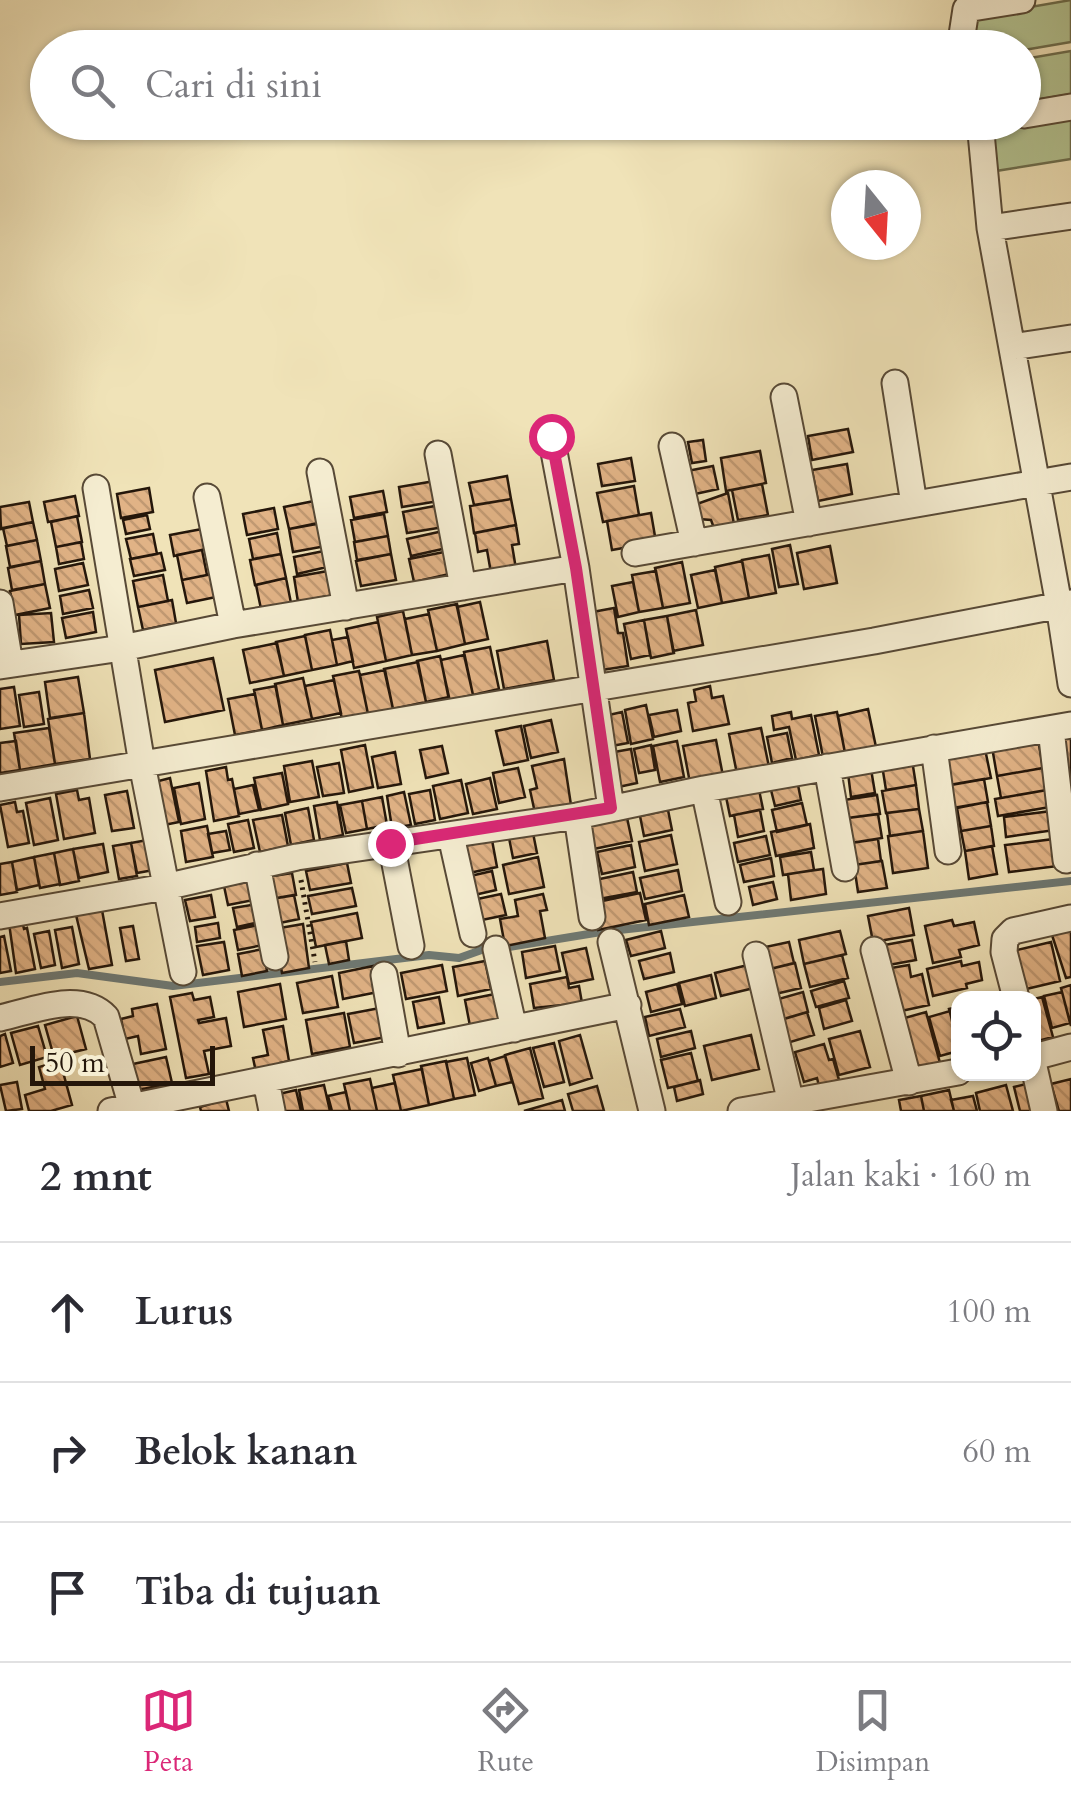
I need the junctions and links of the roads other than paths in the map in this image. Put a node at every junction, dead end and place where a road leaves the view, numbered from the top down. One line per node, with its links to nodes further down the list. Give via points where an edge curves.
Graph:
1 (1022, 0): 2 (street, via 966,9)
2 (963, 30)
3 (1071, 107): 4 (street)
4 (1041, 112)
5 (982, 140): 7 (street)
6 (1071, 216): 7 (street)
7 (990, 228): 9 (street)
8 (1071, 338): 9 (street)
9 (1012, 347): 17 (street)
10 (894, 383): 20 (street)
11 (784, 397): 21 (street)
12 (551, 436): 24 (street)
13 (672, 446): 22 (street)
14 (438, 454): 25 (street)
15 (320, 472): 28 (street)
16 (1071, 477): 17 (street)
17 (1037, 484): 20 (street); 27 (street)
18 (96, 488): 30 (street)
19 (206, 497): 29 (street)
20 (914, 504): 21 (street)
21 (808, 523): 22 (street)
22 (694, 542): 23 (street)
23 (636, 552)
24 (576, 568): 25 (street); 33 (street)
25 (463, 587): 28 (street)
26 (0, 603): 31 (street)
27 (1065, 604): 32 (street); 33 (street)
28 (346, 607): 29 (street)
29 (233, 625): 30 (street)
30 (122, 648): 31 (street); 36 (street)
31 (5, 665)
32 (1071, 684)
33 (594, 688): 36 (street); 40 (street)
34 (1061, 727): 35 (street); 45 (street)
35 (934, 748): 37 (street); 44 (street)
36 (142, 764): 38 (street); 48 (street)
37 (827, 767): 39 (street); 47 (street)
38 (0, 788)
39 (704, 788): 40 (street); 49 (street)
40 (611, 808): 41 (street)
41 (577, 816): 42 (street); 51 (street)
42 (451, 836): 43 (street); 53 (street)
43 (390, 843): 46 (street); 55 (street)
44 (948, 851)
45 (1066, 860)
46 (257, 865): 48 (street); 59 (street)
47 (844, 868)
48 (165, 887): 50 (street); 60 (street)
49 (728, 902)
50 (0, 916)
51 (592, 917)
52 (1071, 918): 62 (street, via 1013,931 1005,939)
53 (473, 934)
54 (611, 942): 63 (street)
55 (411, 946)
56 (496, 949): 65 (street)
57 (874, 950): 72 (street)
58 (756, 955): 73 (street)
59 (275, 957)
60 (183, 972)
61 (384, 976): 67 (street)
62 (1014, 991)
63 (628, 1005): 65 (street); 76 (street)
64 (0, 1018): 74 (street, via 67,1004 98,1008 106,1017)
65 (514, 1029): 67 (street)
66 (1071, 1047): 68 (street)
67 (398, 1054): 70 (street)
68 (1041, 1055)
69 (951, 1073): 72 (street)
70 (266, 1081): 74 (street); 75 (street)
71 (1037, 1081): 78 (street)
72 (910, 1082): 73 (street)
73 (792, 1103): 77 (street)
74 (121, 1109)
75 (272, 1111)
76 (652, 1111)
77 (741, 1111)
78 (1044, 1111)

